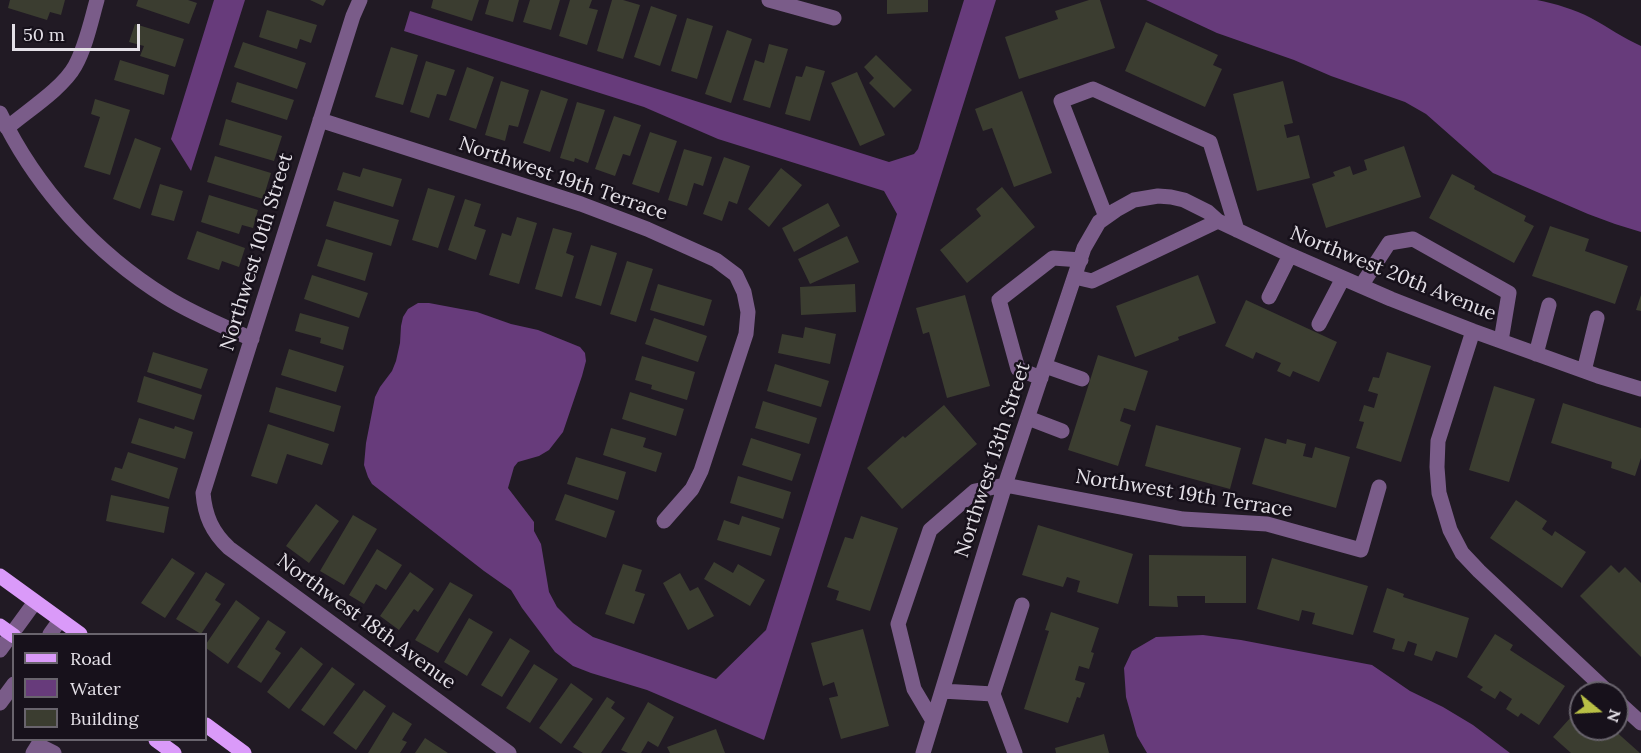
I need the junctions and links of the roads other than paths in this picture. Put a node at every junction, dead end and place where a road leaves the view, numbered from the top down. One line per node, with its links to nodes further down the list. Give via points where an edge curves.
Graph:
1 (97, 0): 7 (street, via 81,53 69,76)
2 (360, 0): 6 (street, Northwest 10th Street)
3 (769, 0): 4 (street)
4 (834, 18)
5 (0, 113): 7 (street)
6 (320, 120): 22 (street, Northwest 10th Street); 34 (street, Northwest 19th Terrace, via 581,204 716,260 736,275 748,312 746,334 701,471 692,489)
7 (7, 128): 22 (street, via 39,180 91,239 166,297)
8 (1134, 200): 9 (street, Northwest 13th Street); 10 (street, Northwest 20th Avenue, via 1158,196 1184,200)
9 (1106, 217): 11 (street, via 1061,101 1093,88 1210,142); 13 (street, Northwest 13th Street, via 1099,222)
10 (1218, 221): 11 (street, Northwest 20th Avenue); 14 (street, via 1092,281)
11 (1237, 230): 12 (street, Northwest 20th Avenue)
12 (1290, 255): 15 (street, Northwest 20th Avenue); 17 (street)
13 (1081, 260): 14 (street, Northwest 13th Street); 26 (street, via 1053,258 999,300 1018,369)
14 (1075, 277): 26 (street, Northwest 13th Street)
15 (1343, 278): 16 (street, Northwest 20th Avenue); 20 (street)
16 (1361, 286): 21 (street, Northwest 20th Avenue); 23 (street, via 1389,243 1413,239 1509,293)
17 (1269, 297)
18 (1549, 305): 24 (street)
19 (1597, 318): 25 (street)
20 (1319, 324)
21 (1473, 331): 23 (street, Northwest 20th Avenue); 43 (street, via 1438,441 1439,493 1450,530 1462,553 1479,572)
22 (252, 339): 33 (street, Northwest 10th Street, via 203,494)
23 (1501, 341): 24 (street, Northwest 20th Avenue)
24 (1536, 354): 25 (street, Northwest 20th Avenue)
25 (1584, 371): 28 (street, Northwest 20th Avenue)
26 (1043, 372): 27 (street); 29 (street, Northwest 13th Street)
27 (1082, 379)
28 (1641, 389)
29 (1028, 418): 30 (street); 31 (street, Northwest 13th Street)
30 (1062, 430)
31 (1005, 485): 32 (street, Northwest 19th Terrace, via 1183,519 1267,524 1361,550); 45 (street, Northwest 13th Street); 49 (street, via 975,491 930,530 898,624 914,689)
32 (1379, 487)
33 (207, 518): 57 (street, Northwest 18th Avenue, via 229,548)
34 (664, 521)
35 (0, 576): 36 (main road)
36 (35, 602): 38 (main road); 39 (street)
37 (1022, 605): 46 (street)
38 (60, 620): 40 (street); 41 (main road)
39 (8, 632): 42 (street)
40 (51, 633)
41 (79, 633)
42 (0, 650)
43 (1596, 681)
44 (12, 687): 47 (street)
45 (942, 691): 46 (street); 49 (street, Northwest 13th Street)
46 (993, 694): 59 (street)
47 (0, 703)
48 (1629, 712): 50 (street)
49 (933, 721): 58 (street, Northwest 13th Street)
50 (1641, 723)
51 (207, 726): 56 (main road)
52 (157, 741): 55 (main road)
53 (33, 753): 54 (street, via 38,745)
54 (54, 753)
55 (174, 753)
56 (244, 753)
57 (509, 753)
58 (923, 753)
59 (1015, 753)

